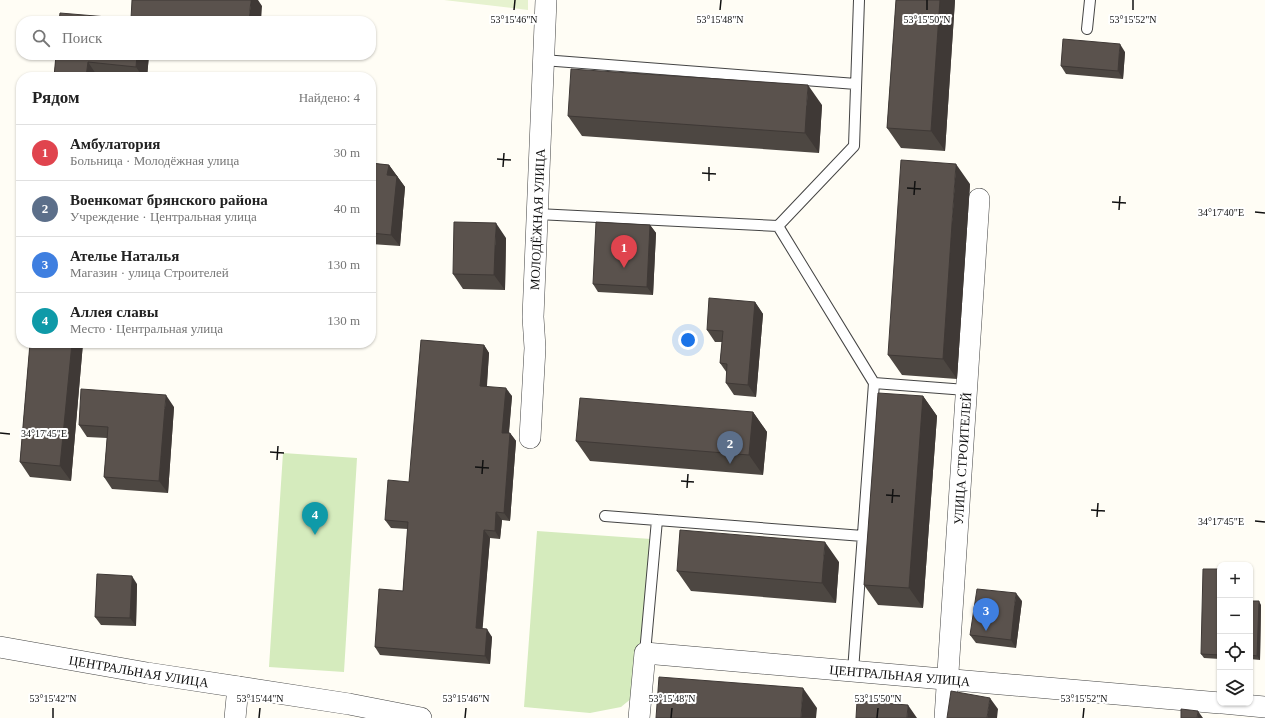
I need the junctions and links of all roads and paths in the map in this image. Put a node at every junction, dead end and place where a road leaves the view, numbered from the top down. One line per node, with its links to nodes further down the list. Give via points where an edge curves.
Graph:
1 (546, 0): 5 (street, МОЛОДЁЖНАЯ УЛИЦА)
2 (859, 0): 6 (lane)
3 (1090, 0): 4 (lane)
4 (1087, 29)
5 (543, 60): 6 (lane); 8 (street, МОЛОДЁЖНАЯ УЛИЦА)
6 (856, 84): 9 (lane, via 854,146)
7 (979, 199): 11 (street, УЛИЦА СТРОИТЕЛЕЙ)
8 (537, 214): 9 (lane); 12 (street, МОЛОДЁЖНАЯ УЛИЦА, via 533,317 535,348)
9 (778, 226): 10 (lane)
10 (874, 383): 11 (lane); 15 (lane)
11 (966, 390): 19 (street, УЛИЦА СТРОИТЕЛЕЙ)
12 (530, 438)
13 (605, 516): 14 (lane)
14 (657, 520): 15 (lane); 17 (lane)
15 (863, 536): 18 (lane)
16 (0, 647): 20 (street, ЦЕНТРАЛЬНАЯ УЛИЦА)
17 (645, 653): 18 (street, ЦЕНТРАЛЬНАЯ УЛИЦА); 26 (street)
18 (853, 671): 19 (street, ЦЕНТРАЛЬНАЯ УЛИЦА)
19 (948, 679): 21 (street, ЦЕНТРАЛЬНАЯ УЛИЦА); 27 (street, УЛИЦА СТРОИТЕЛЕЙ)
20 (238, 687): 24 (street); 25 (street, ЦЕНТРАЛЬНАЯ УЛИЦА)
21 (1217, 703)
22 (1253, 706): 23 (street, ЦЕНТРАЛЬНАЯ УЛИЦА)
23 (1265, 707)
24 (235, 718)
25 (421, 718)
26 (639, 718)
27 (945, 718)

